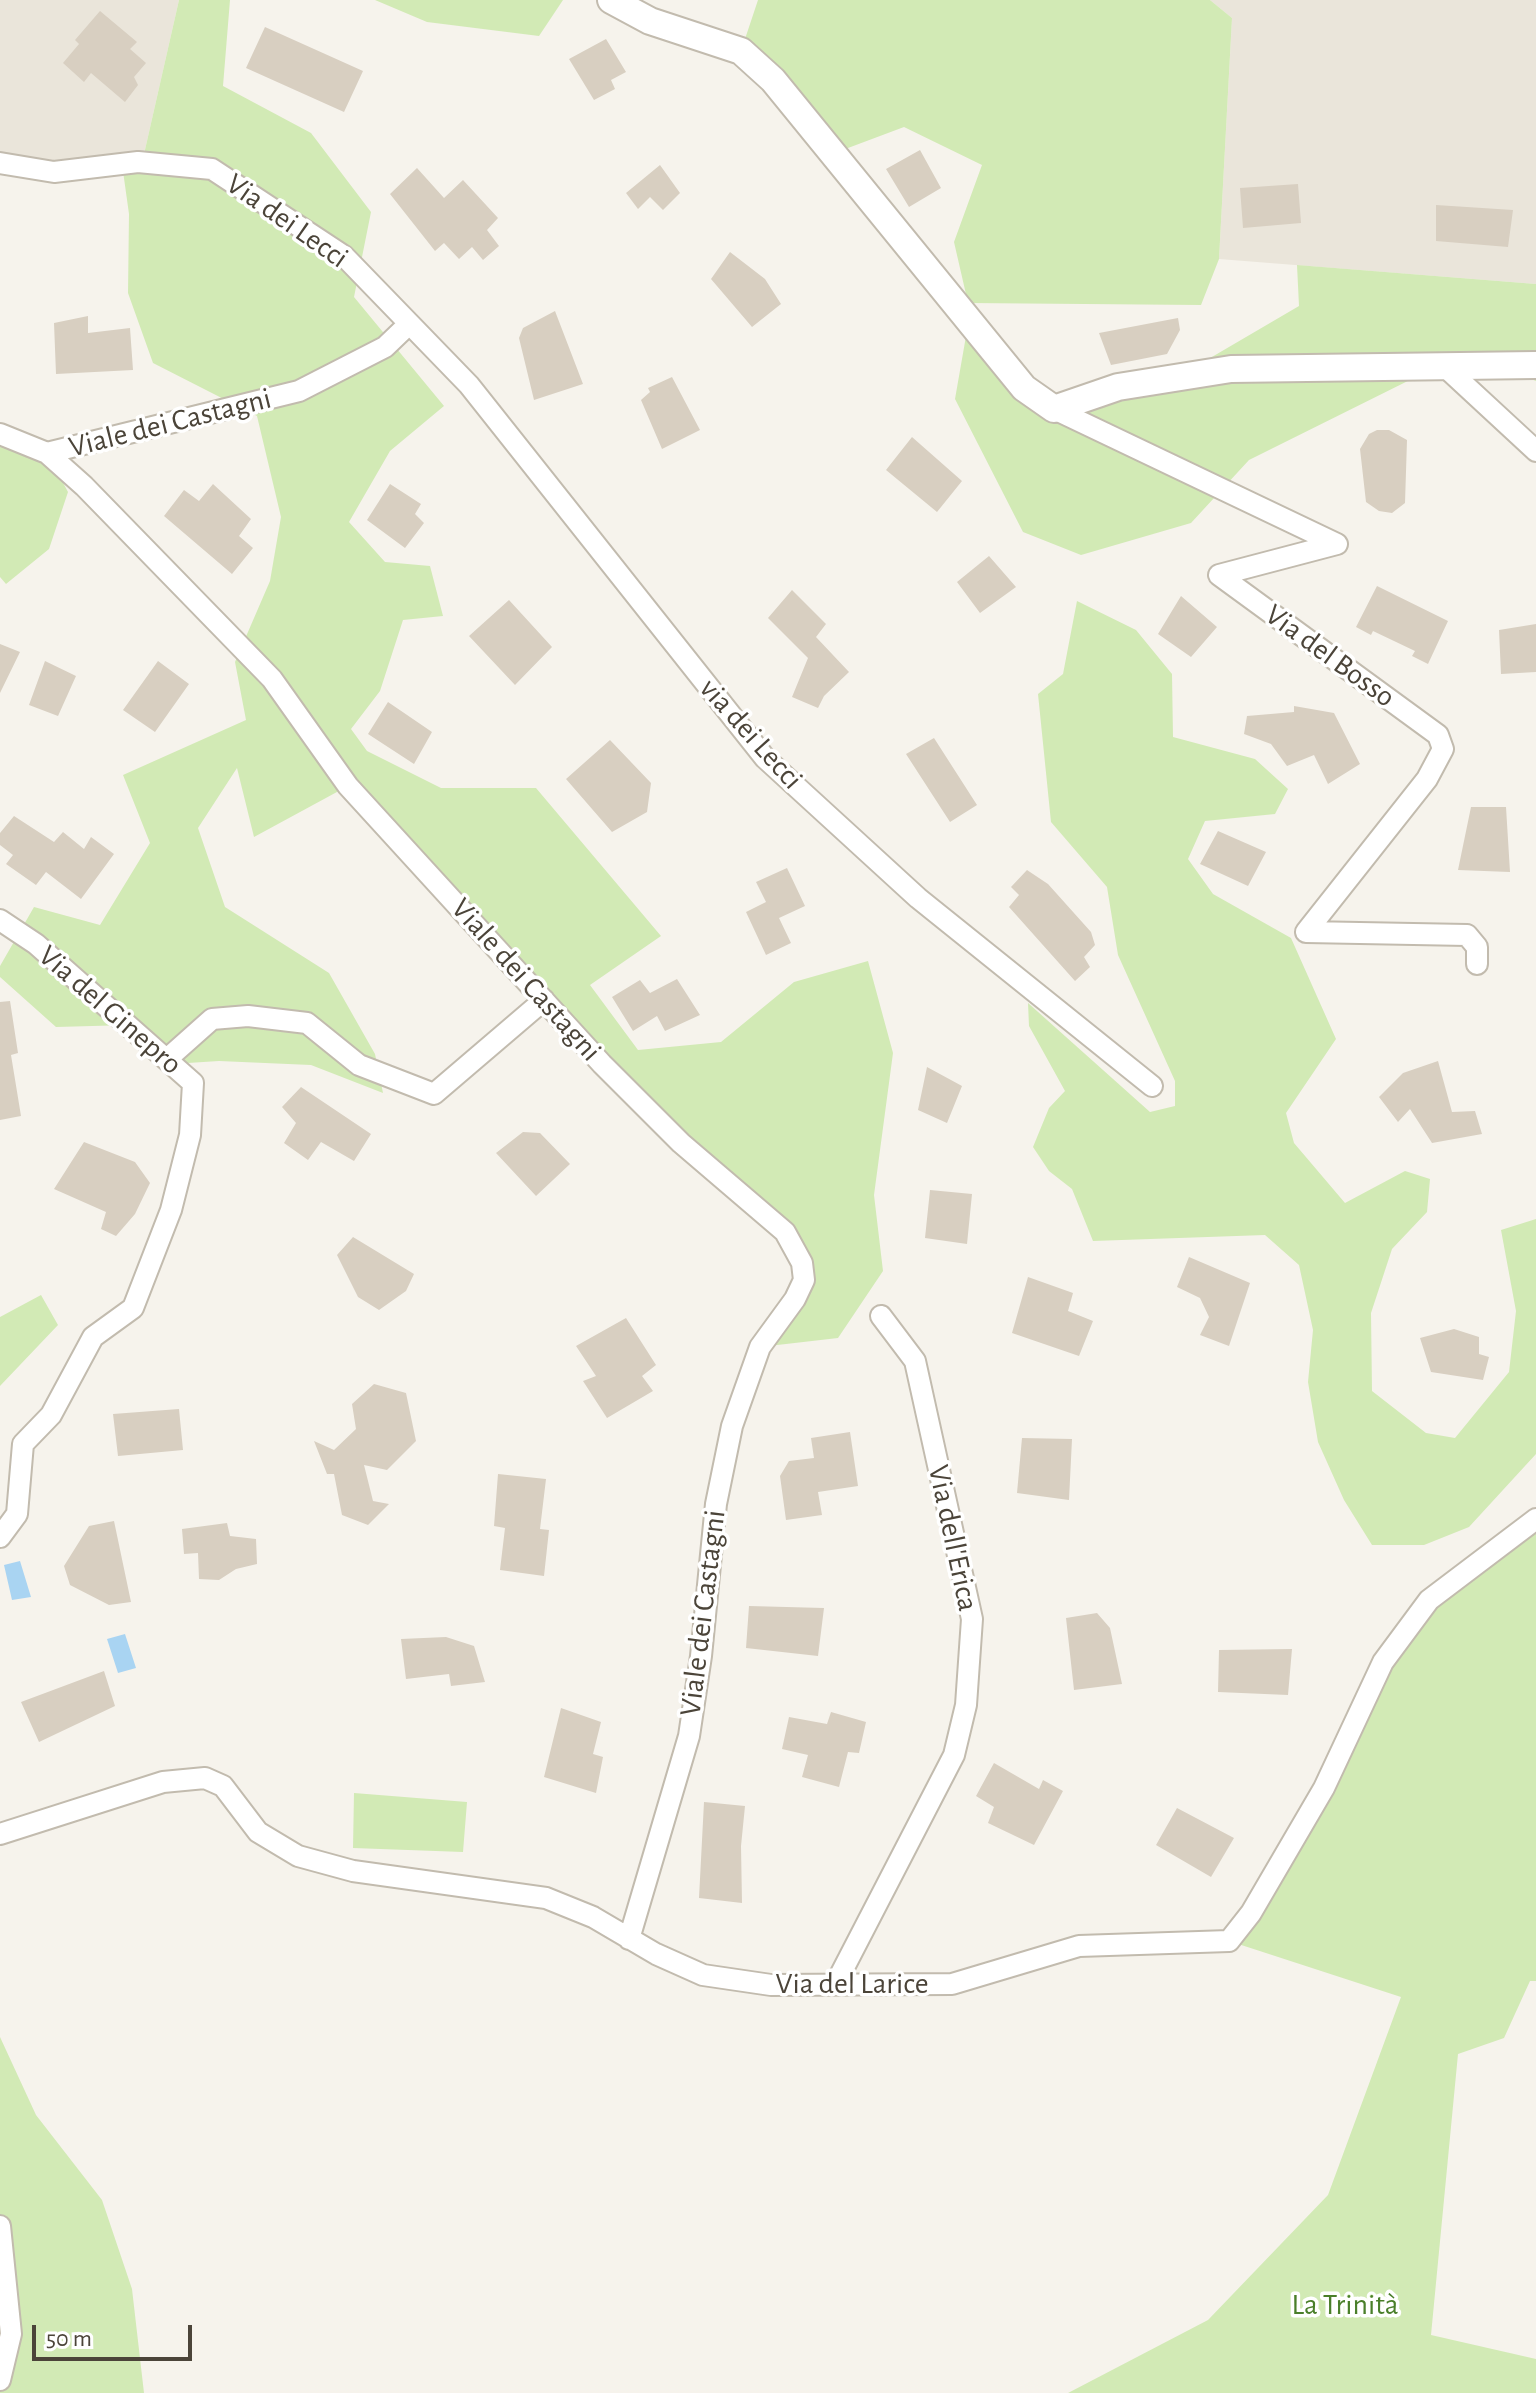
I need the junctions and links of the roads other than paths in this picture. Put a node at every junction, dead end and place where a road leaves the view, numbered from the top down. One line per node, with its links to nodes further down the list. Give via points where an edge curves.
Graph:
1 (611, 0): 6 (street, via 650,21 741,51 773,80 1024,388)
2 (0, 163): 3 (street, Via dei Lecci, via 54,172 138,162 212,169 344,256)
3 (409, 324): 9 (street, Viale dei Castagni, via 385,347 299,391); 14 (street, via dei Lecci, via 469,385 765,758 918,898)
4 (1442, 364): 5 (street); 6 (street, via 1231,369 1118,387); 8 (street)
5 (1536, 365)
6 (1054, 409): 11 (street, Via del Bosso, via 1337,544 1219,575 1438,735 1443,749 1427,779 1306,932 1467,935 1477,947)
7 (0, 434): 9 (street)
8 (1536, 451)
9 (47, 453): 12 (street, Viale dei Castagni, via 272,679 348,786)
10 (0, 920): 13 (street, Via del Ginepro, via 36,944)
11 (1477, 964)
12 (544, 1000): 13 (street, via 434,1094 359,1065 307,1023 248,1016 212,1019); 19 (street, Viale dei Castagni, via 681,1143 785,1232 802,1263 804,1280 760,1347 732,1426 716,1504 689,1736)
13 (167, 1059): 17 (street, Via del Ginepro, via 193,1083 190,1135 171,1210 133,1308 93,1337 51,1415 23,1444 17,1514)
14 (1152, 1086)
15 (881, 1316): 20 (street, Via dell'Erica, via 915,1361 972,1619 966,1705 954,1755)
16 (1536, 1519): 20 (street, Via del Larice, via 1429,1600 1383,1662 1324,1788 1229,1941 1079,1946 952,1984)
17 (0, 1537)
18 (0, 1834): 19 (street, Via del Larice, via 163,1782 205,1778 223,1786 258,1832 298,1856 353,1871 546,1898)
19 (629, 1939): 20 (street, Via del Larice, via 703,1975 771,1985)
20 (836, 1983)
21 (0, 2226): 22 (street, via 11,2334)
22 (0, 2380)

